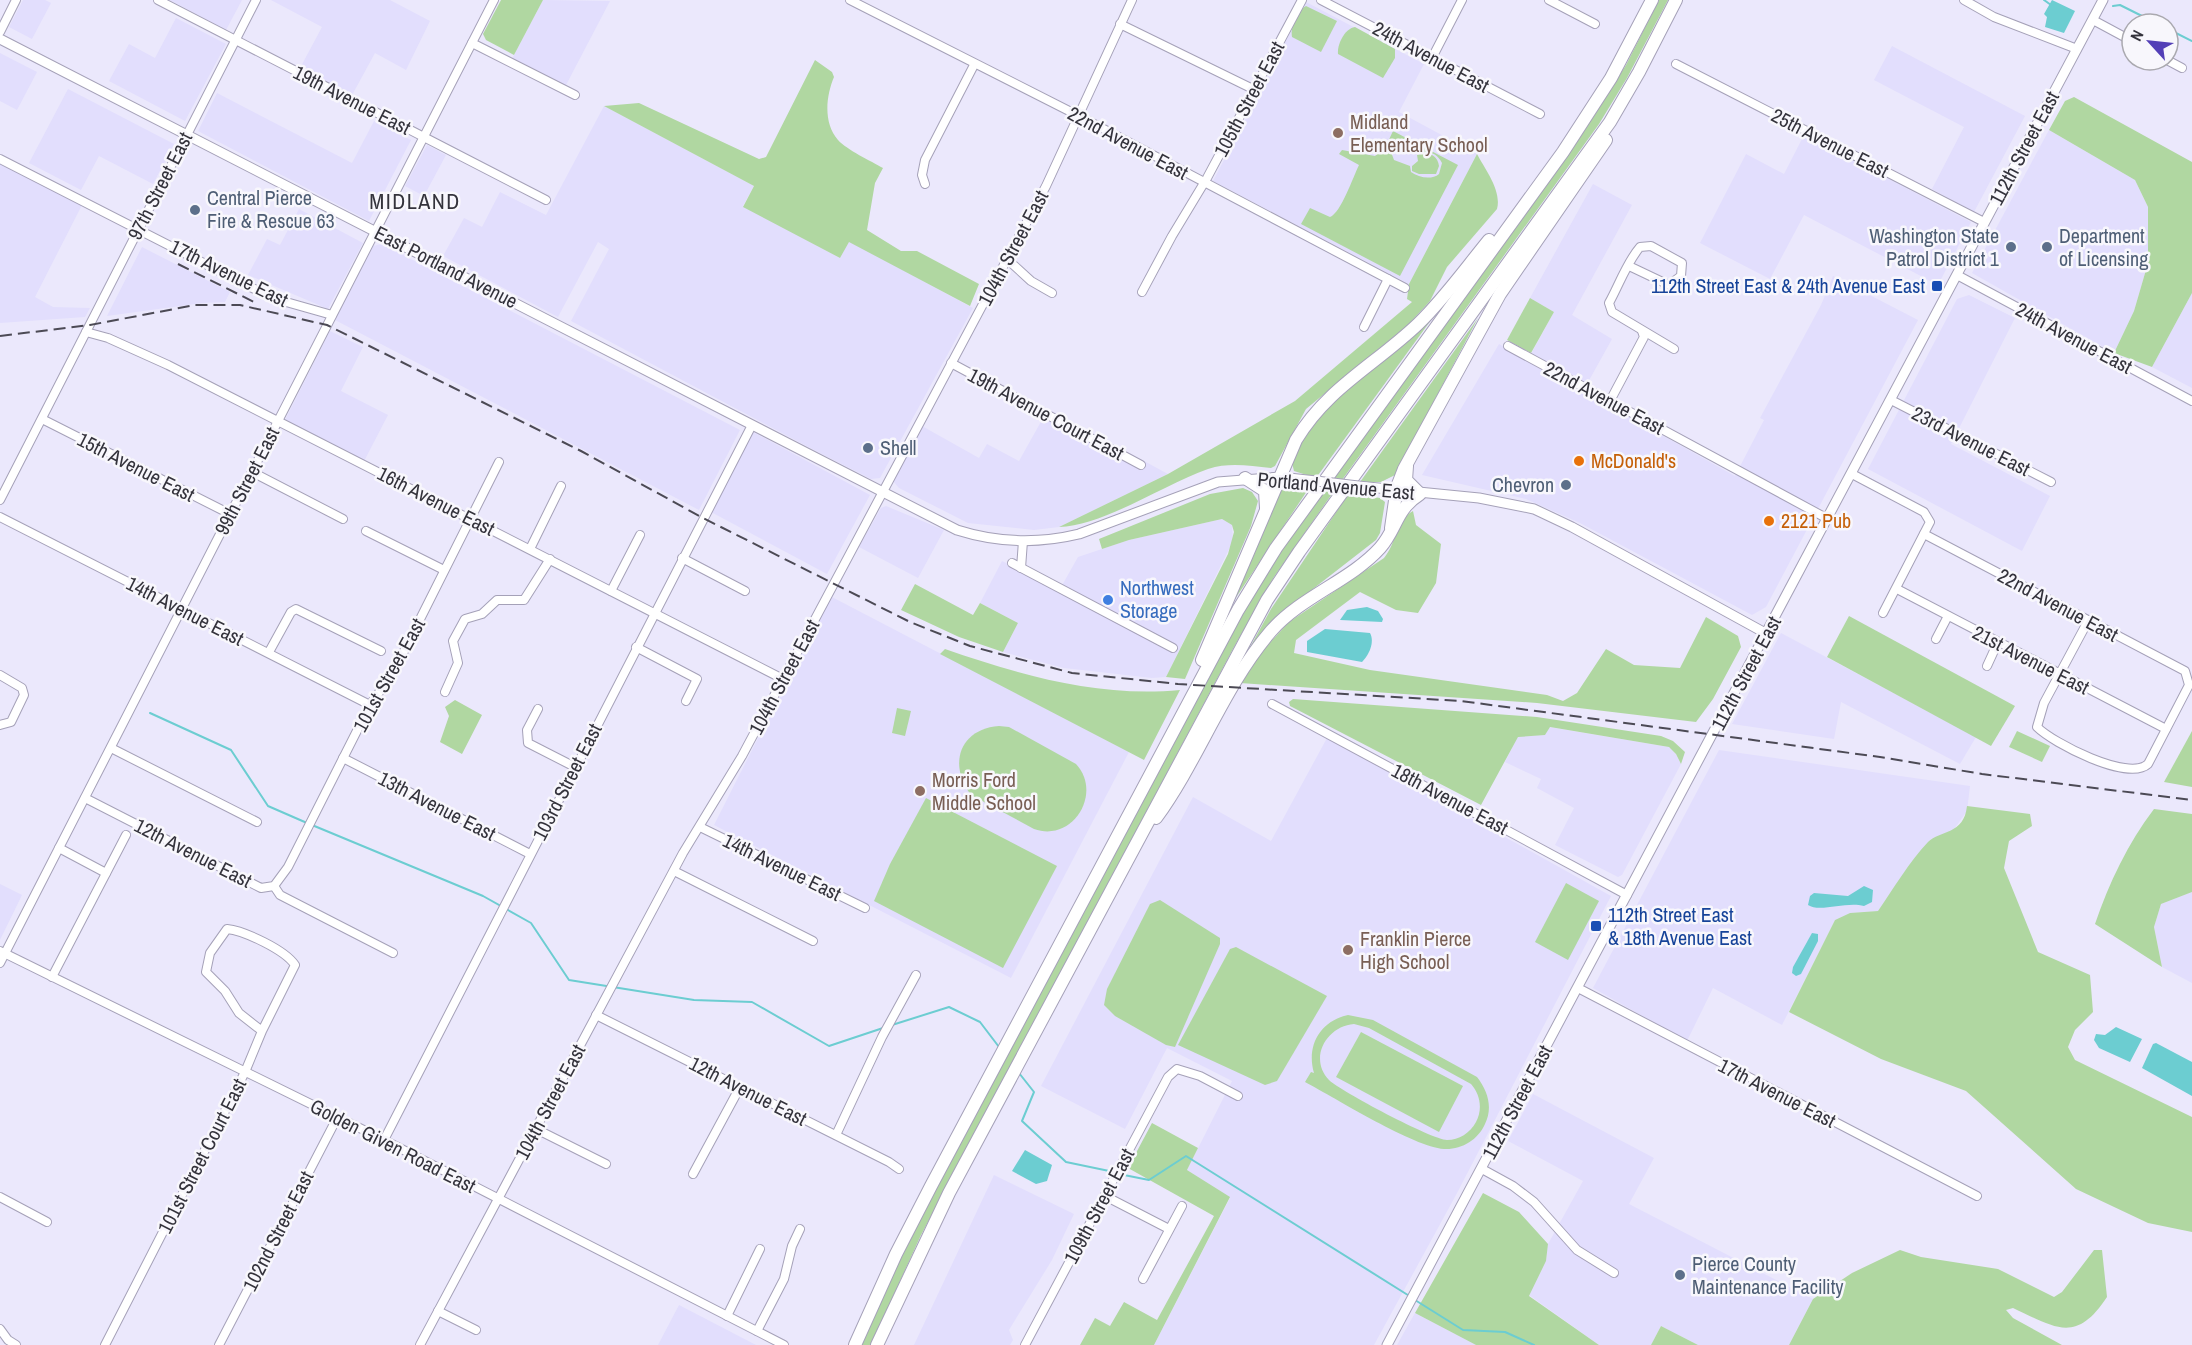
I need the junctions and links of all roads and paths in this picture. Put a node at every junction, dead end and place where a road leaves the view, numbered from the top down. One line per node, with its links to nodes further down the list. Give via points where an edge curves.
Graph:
1 (16, 0): 18 (street)
2 (158, 0): 21 (street, 19th Avenue East)
3 (256, 0): 21 (street, 97th Street East)
4 (494, 0): 22 (street, 99th Street East)
5 (850, 0): 26 (street, 22nd Avenue East)
6 (1132, 0): 16 (street, 104th Street East)
7 (1302, 0): 28 (street, 105th Street East)
8 (1321, 0): 24 (street, 24th Avenue East)
9 (1462, 0): 24 (street)
10 (1550, 0): 17 (street)
11 (1652, 0): 34 (highway, via 1611,78)
12 (1676, 0): 27 (highway)
13 (1964, 0): 23 (street)
14 (2103, 0): 15 (main road, 112th Street East)
15 (2092, 20): 19 (street); 23 (main road, 112th Street East)
16 (1120, 24): 28 (street); 31 (street, 104th Street East)
17 (1595, 24)
18 (0, 32)
19 (2120, 35)
20 (0, 39): 32 (main road, East Portland Avenue)
21 (235, 40): 32 (street, 97th Street East); 33 (street, 19th Avenue East)
22 (472, 42): 29 (street); 33 (street, 99th Street East)
23 (2077, 49): 39 (main road, 112th Street East)
24 (1432, 58): 30 (street, 24th Avenue East)
25 (1676, 64): 39 (street, 25th Avenue East)
26 (974, 65): 31 (street, 22nd Avenue East); 37 (street, via 925,160)
27 (1640, 72): 63 (highway, via 1610,133 1500,294); 129 (highway, via 1610,122 1285,573)
28 (1255, 90): 36 (street, 105th Street East)
29 (575, 95)
30 (1540, 114)
31 (1079, 116): 36 (street, 22nd Avenue East); 42 (street, 104th Street East)
32 (187, 135): 40 (street, 97th Street East); 41 (main road, East Portland Avenue)
33 (423, 137): 38 (street, 19th Avenue East); 41 (street, 99th Street East)
34 (1563, 152): 68 (highway, via 1419,323 1319,406 1296,440); 126 (highway, via 1276,548 1238,610)
35 (0, 159): 40 (street, 17th Avenue East)
36 (1205, 183): 45 (street, 22nd Avenue East); 47 (street, 105th Street East)
37 (925, 184)
38 (546, 200)
39 (1984, 222): 44 (main road, 112th Street East)
40 (139, 229): 49 (street, 17th Avenue East, via 272,298); 52 (street, 97th Street East)
41 (375, 231): 49 (street, 99th Street East); 61 (main road, East Portland Avenue)
42 (1007, 259): 48 (street, via 1031,281); 55 (street, 104th Street East)
43 (1629, 266): 43 (street, via 1638,249 1646,245 1680,260 1683,267 1681,276 1673,284 1665,285); 51 (street, via 1609,303 1612,312)
44 (1957, 275): 56 (main road, 112th Street East); 58 (street, 24th Avenue East)
45 (1388, 279): 46 (street, 22nd Avenue East); 50 (street)
46 (1405, 288)
47 (1142, 292)
48 (1052, 293)
49 (332, 315): 60 (street, 99th Street East)
50 (1364, 327)
51 (1642, 331): 54 (street); 57 (street, via 1644,337)
52 (86, 332): 59 (street, 97th Street East); 60 (street, 16th Avenue East, via 158,360)
53 (1508, 346): 57 (street, 22nd Avenue East)
54 (1674, 349)
55 (951, 363): 65 (street, 19th Avenue Court East); 73 (street, 104th Street East)
56 (1891, 400): 67 (main road, 112th Street East); 70 (street, 23rd Avenue East)
57 (1610, 401): 81 (street, 22nd Avenue East)
58 (2192, 401)
59 (42, 419): 75 (street, 97th Street East); 76 (street, 15th Avenue East)
60 (278, 420): 66 (street, 99th Street East); 79 (street, 16th Avenue East)
61 (752, 425): 62 (main road, East Portland Avenue); 88 (street, 103rd Street East)
62 (795, 447): 73 (main road, Portland Avenue East)
63 (1412, 452): 72 (highway); 74 (highway, via 1405,475)
64 (499, 462): 79 (street, 101st Street East)
65 (1141, 465)
66 (252, 472): 76 (street, 99th Street East); 80 (street)
67 (1852, 474): 81 (main road, 112th Street East); 84 (street, via 1924,512 1929,519)
68 (1280, 477): 69 (main road, Portland Avenue East); 72 (main road, Portland Avenue East, bridge); 78 (highway)
69 (1245, 478): 78 (highway, via 1265,491); 86 (main road, Portland Avenue East, via 1191,490 1079,534)
70 (2051, 482)
71 (561, 486): 87 (street)
72 (1397, 491): 74 (main road, Portland Avenue East); 82 (highway)
73 (883, 492): 86 (main road, Portland Avenue East, via 957,530 985,538); 111 (street, 104th Street East)
74 (1420, 494): 82 (highway, via 1401,509); 101 (main road, Portland Avenue East, via 1506,502 1538,510)
75 (0, 500)
76 (230, 514): 96 (street, 99th Street East)
77 (0, 517): 96 (street, 14th Avenue East)
78 (1263, 517): 126 (highway, via 1209,646 1137,786)
79 (469, 518): 87 (street, 16th Avenue East); 92 (street, 101st Street East)
80 (344, 519)
81 (1828, 519): 101 (main road, 112th Street East)
82 (1391, 528): 129 (highway, via 1372,555 1296,607 1271,632 1238,678 1168,802)
83 (366, 531): 92 (street)
84 (1924, 534): 93 (street); 100 (street, 22nd Avenue East)
85 (640, 535): 94 (street)
86 (1023, 541): 91 (street)
87 (530, 549): 89 (street, 16th Avenue East)
88 (682, 558): 95 (street); 97 (street, 103rd Street East)
89 (550, 559): 94 (street, 16th Avenue East); 112 (street, via 524,600 497,600 482,614 465,619 453,641 458,663)
90 (1012, 563): 91 (street)
91 (1021, 568): 105 (street)
92 (444, 570): 115 (street, 101st Street East, via 393,673)
93 (1897, 589): 98 (street); 99 (street, 21st Avenue East)
94 (612, 591): 97 (street, 16th Avenue East)
95 (745, 591)
96 (182, 609): 107 (street, 14th Avenue East); 119 (street, 99th Street East)
97 (654, 612): 104 (street, 103rd Street East); 111 (street, 16th Avenue East)
98 (1884, 613)
99 (1948, 616): 102 (street); 103 (street, 21st Avenue East)
100 (2088, 621): 109 (street); 118 (street, 22nd Avenue East, via 2185,671 2189,685)
101 (1767, 634): 133 (main road, 112th Street East)
102 (1936, 639)
103 (1998, 642): 108 (street); 109 (street, 21st Avenue East)
104 (636, 647): 113 (street, via 697,679); 121 (street, 103rd Street East)
105 (1173, 648)
106 (381, 651): 107 (street, via 296,609)
107 (269, 652): 115 (street, 14th Avenue East)
108 (1987, 666)
109 (2059, 674): 118 (street, 21st Avenue East); 118 (street, via 2039,714 2037,727 2107,766 2146,766)
110 (0, 675): 117 (street, via 23,692 17,713 11,722)
111 (783, 679): 124 (street, 104th Street East)
112 (445, 692)
113 (686, 701)
114 (1272, 704): 133 (street, 18th Avenue East)
115 (370, 705): 120 (street, 101st Street East)
116 (538, 709): 121 (street, via 526,730 526,738 535,747)
117 (2, 725)
118 (2166, 729)
119 (111, 748): 122 (street, 99th Street East); 123 (street)
120 (343, 758): 128 (street, 13th Avenue East); 132 (street, 101st Street East, via 288,867)
121 (575, 767): 128 (street, 103rd Street East)
122 (85, 798): 127 (street, 99th Street East); 132 (street, 12th Avenue East, via 261,888)
123 (257, 822)
124 (700, 827): 130 (street, 104th Street East); 134 (street, 14th Avenue East)
125 (126, 835): 131 (street)
126 (1111, 847): 176 (highway, via 926,1196)
127 (59, 848): 131 (street); 136 (street, 99th Street East)
128 (530, 854): 150 (street, 103rd Street East)
129 (1129, 856): 177 (highway, via 949,1194)
130 (674, 870): 135 (street); 142 (street, 104th Street East)
131 (106, 873): 140 (street)
132 (274, 886): 137 (street, 12th Avenue East, via 280,895)
133 (1628, 895): 141 (main road, 112th Street East)
134 (865, 908)
135 (813, 941)
136 (2, 952): 138 (street, 99th Street East); 140 (street, Golden Given Road East)
137 (393, 952)
138 (0, 963)
139 (915, 975): 149 (street)
140 (52, 977): 144 (street, Golden Given Road East)
141 (1578, 988): 152 (main road, 112th Street East); 156 (street, 17th Avenue East)
142 (596, 1015): 145 (street, 12th Avenue East); 148 (street, 104th Street East)
143 (262, 1031): 143 (street, 101st Street Court East, via 296,965 286,955 237,930 227,929 210,953 206,972 239,1013); 144 (street, 101st Street Court East)
144 (245, 1072): 147 (street, Golden Given Road East); 172 (street, 101st Street Court East)
145 (740, 1087): 149 (street, 12th Avenue East); 154 (street)
146 (1238, 1096): 155 (street, 109th Street East, via 1196,1074 1177,1069 1168,1077)
147 (337, 1118): 150 (street, Golden Given Road East); 173 (street, 102nd Street East)
148 (536, 1129): 151 (street); 158 (street, 104th Street East)
149 (836, 1135): 153 (street, 12th Avenue East)
150 (384, 1140): 158 (street, Golden Given Road East)
151 (606, 1164)
152 (1482, 1168): 164 (street, via 1534,1202 1576,1250); 179 (main road, 112th Street East)
153 (899, 1169)
154 (693, 1174)
155 (1105, 1196): 162 (street); 178 (street, 109th Street East)
156 (1977, 1196)
157 (0, 1197): 160 (street)
158 (498, 1198): 166 (street, 104th Street East); 167 (street, Golden Given Road East)
159 (1182, 1206): 162 (street)
160 (47, 1222)
161 (800, 1229): 170 (street, via 784,1279)
162 (1169, 1229): 165 (street)
163 (759, 1249): 167 (street)
164 (1614, 1273)
165 (1143, 1279)
166 (438, 1311): 169 (street); 174 (street, 104th Street East)
167 (727, 1316): 170 (street, Golden Given Road East)
168 (0, 1329): 171 (street)
169 (476, 1330)
170 (757, 1331): 175 (street, Golden Given Road East)
171 (16, 1345)
172 (105, 1345)
173 (219, 1345)
174 (420, 1345)
175 (784, 1345)
176 (855, 1345)
177 (877, 1345)
178 (1024, 1345)
179 (1387, 1345)

